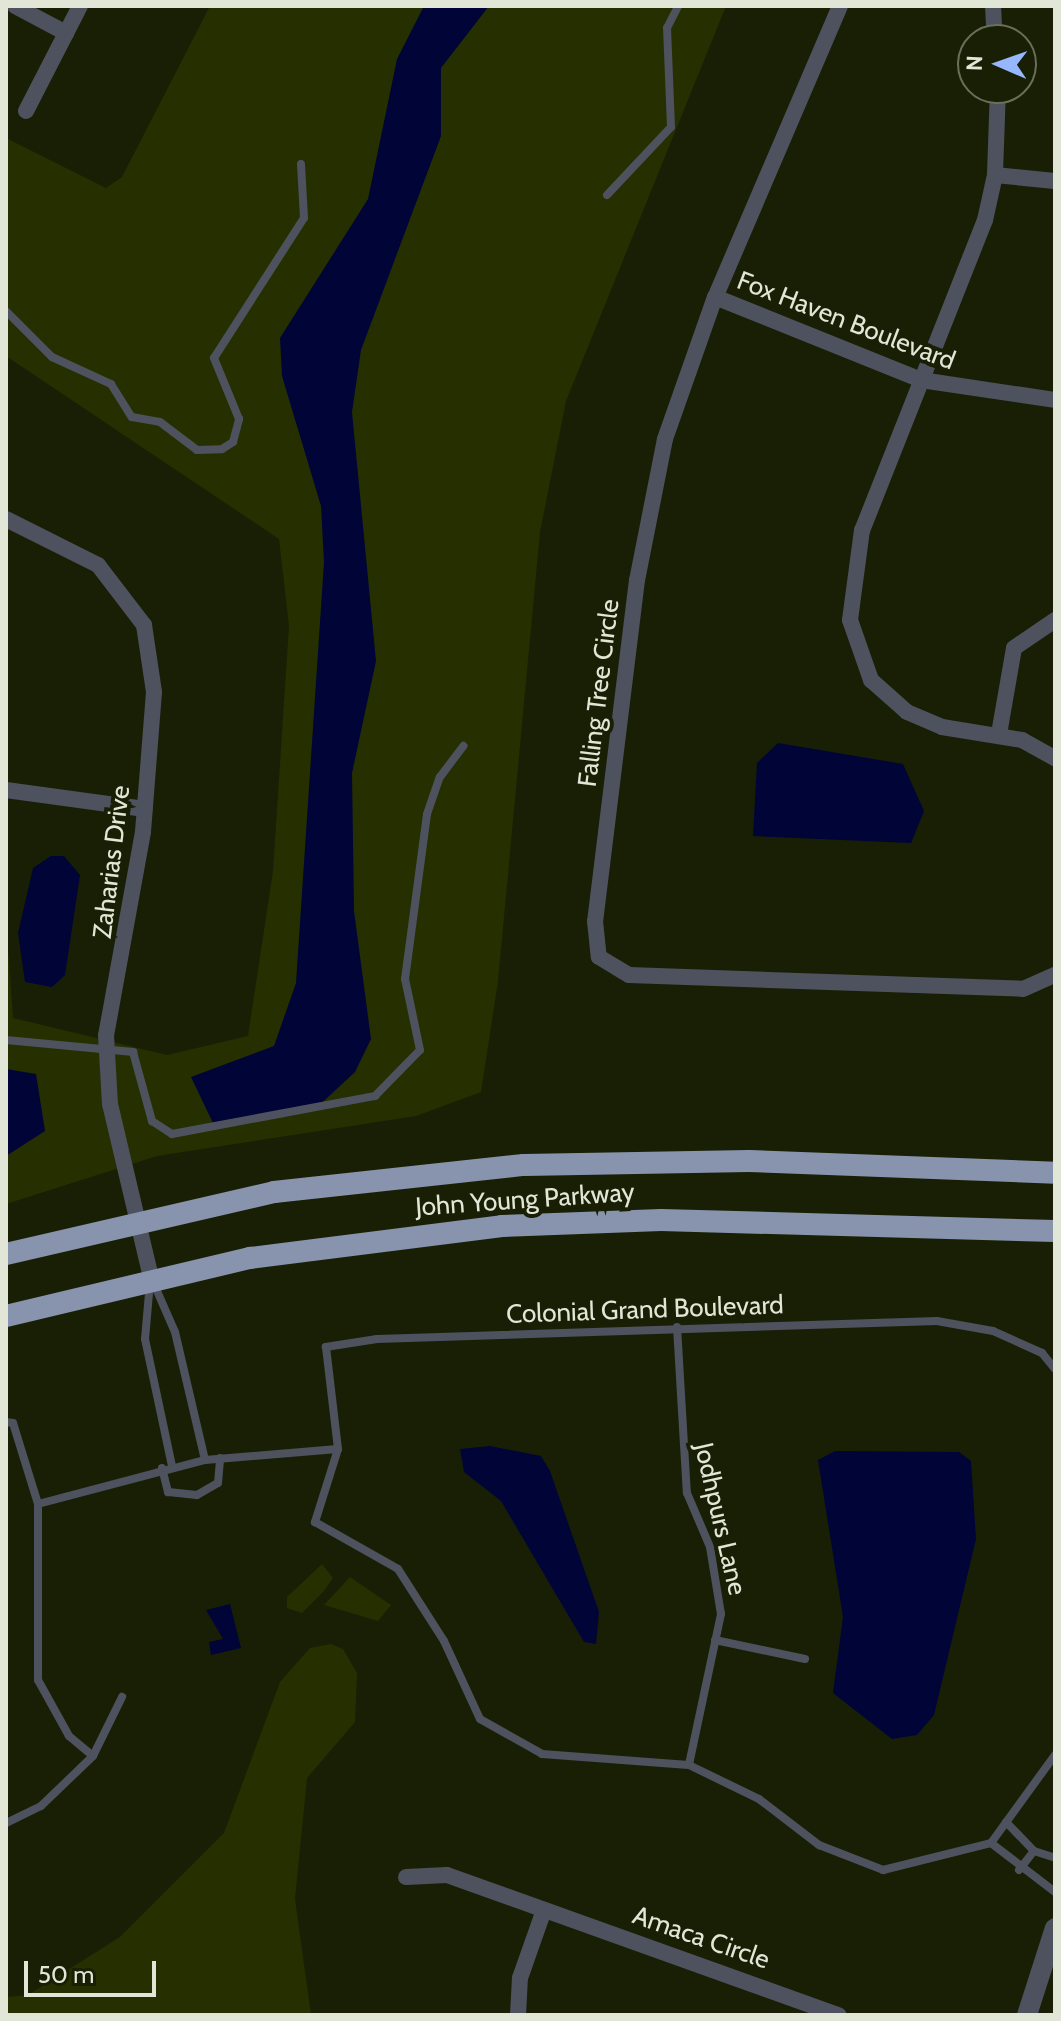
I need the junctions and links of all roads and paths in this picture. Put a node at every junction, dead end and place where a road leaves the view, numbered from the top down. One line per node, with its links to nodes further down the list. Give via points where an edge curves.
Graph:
1 (15, 6): 5 (street)
2 (80, 6): 5 (street)
3 (678, 6): 11 (lane, via 667,28 671,127)
4 (840, 6): 12 (street, Falling Tree Circle)
5 (66, 33): 7 (street)
6 (997, 104): 9 (street)
7 (26, 111)
8 (301, 164): 13 (lane, via 304,218 214,358 239,419 233,442 222,449 197,450 160,422 132,417 111,384 52,357)
9 (995, 175): 10 (street); 14 (street)
10 (1055, 181)
11 (607, 195)
12 (715, 297): 14 (street, Fox Haven Boulevard); 23 (street, Falling Tree Circle, via 665,439 637,580 595,921 599,957 629,975 1023,989)
13 (6, 311)
14 (921, 380): 15 (street, Fox Haven Boulevard); 18 (street, via 862,530 852,636 871,680 907,712 942,727)
15 (1055, 400)
16 (6, 519): 22 (street, Zaharias Drive, via 98,565 144,625 154,692)
17 (1055, 620): 18 (street, via 1014,648)
18 (999, 734): 20 (street)
19 (463, 746): 25 (lane, via 429,805 405,979 420,1050 396,1082 375,1096 310,1114 172,1134 152,1121 133,1052)
20 (1055, 758)
21 (6, 790): 22 (street)
22 (145, 809): 25 (street, Zaharias Drive)
23 (1055, 975)
24 (6, 1040): 25 (lane)
25 (107, 1048): 27 (street, Zaharias Drive, via 110,1104)
26 (1055, 1173): 27 (highway, John Young Parkway, via 749,1161 524,1165 355,1180)
27 (139, 1219): 29 (highway, John Young Parkway); 30 (street, Zaharias Drive)
28 (1055, 1231): 30 (highway, John Young Parkway, via 579,1222 361,1240)
29 (6, 1254)
30 (151, 1278): 31 (highway, John Young Parkway); 37 (lane, via 175,1332); 38 (lane, via 145,1339)
31 (6, 1316)
32 (677, 1327): 33 (lane, Colonial Grand Boulevard, via 937,1321 993,1331 1042,1353); 35 (lane, Colonial Grand Boulevard, via 326,1347); 41 (lane, Jodhpurs Lane, via 678,1423 687,1493 712,1560 721,1614)
33 (1055, 1369)
34 (6, 1422): 40 (lane, via 13,1423)
35 (338, 1449): 36 (lane); 46 (lane, Colonial Grand Boulevard, via 315,1522 398,1569 444,1641 480,1719 542,1754)
36 (220, 1458): 37 (lane); 39 (lane, via 218,1483 197,1495 168,1492)
37 (205, 1460): 38 (lane)
38 (172, 1466): 39 (lane)
39 (162, 1468): 40 (lane)
40 (38, 1504): 45 (lane, via 38,1680 69,1736)
41 (715, 1640): 42 (lane); 46 (lane, Jodhpurs Lane)
42 (805, 1659)
43 (122, 1697): 45 (lane)
44 (1055, 1755): 47 (lane)
45 (93, 1756): 48 (lane, via 50,1799)
46 (689, 1765): 49 (lane, Colonial Grand Boulevard, via 759,1799 819,1845 883,1870)
47 (1006, 1822): 49 (lane); 50 (lane)
48 (6, 1823)
49 (991, 1843): 52 (lane)
50 (1034, 1851): 51 (lane); 52 (lane)
51 (1055, 1858)
52 (1019, 1870): 54 (lane)
53 (406, 1877): 55 (street, Amaca Circle, via 447,1875)
54 (1055, 1892)
55 (544, 1910): 57 (street, via 520,1978); 58 (street, Amaca Circle)
56 (1055, 1928): 59 (street)
57 (518, 2015)
58 (839, 2015)
59 (1027, 2015)

